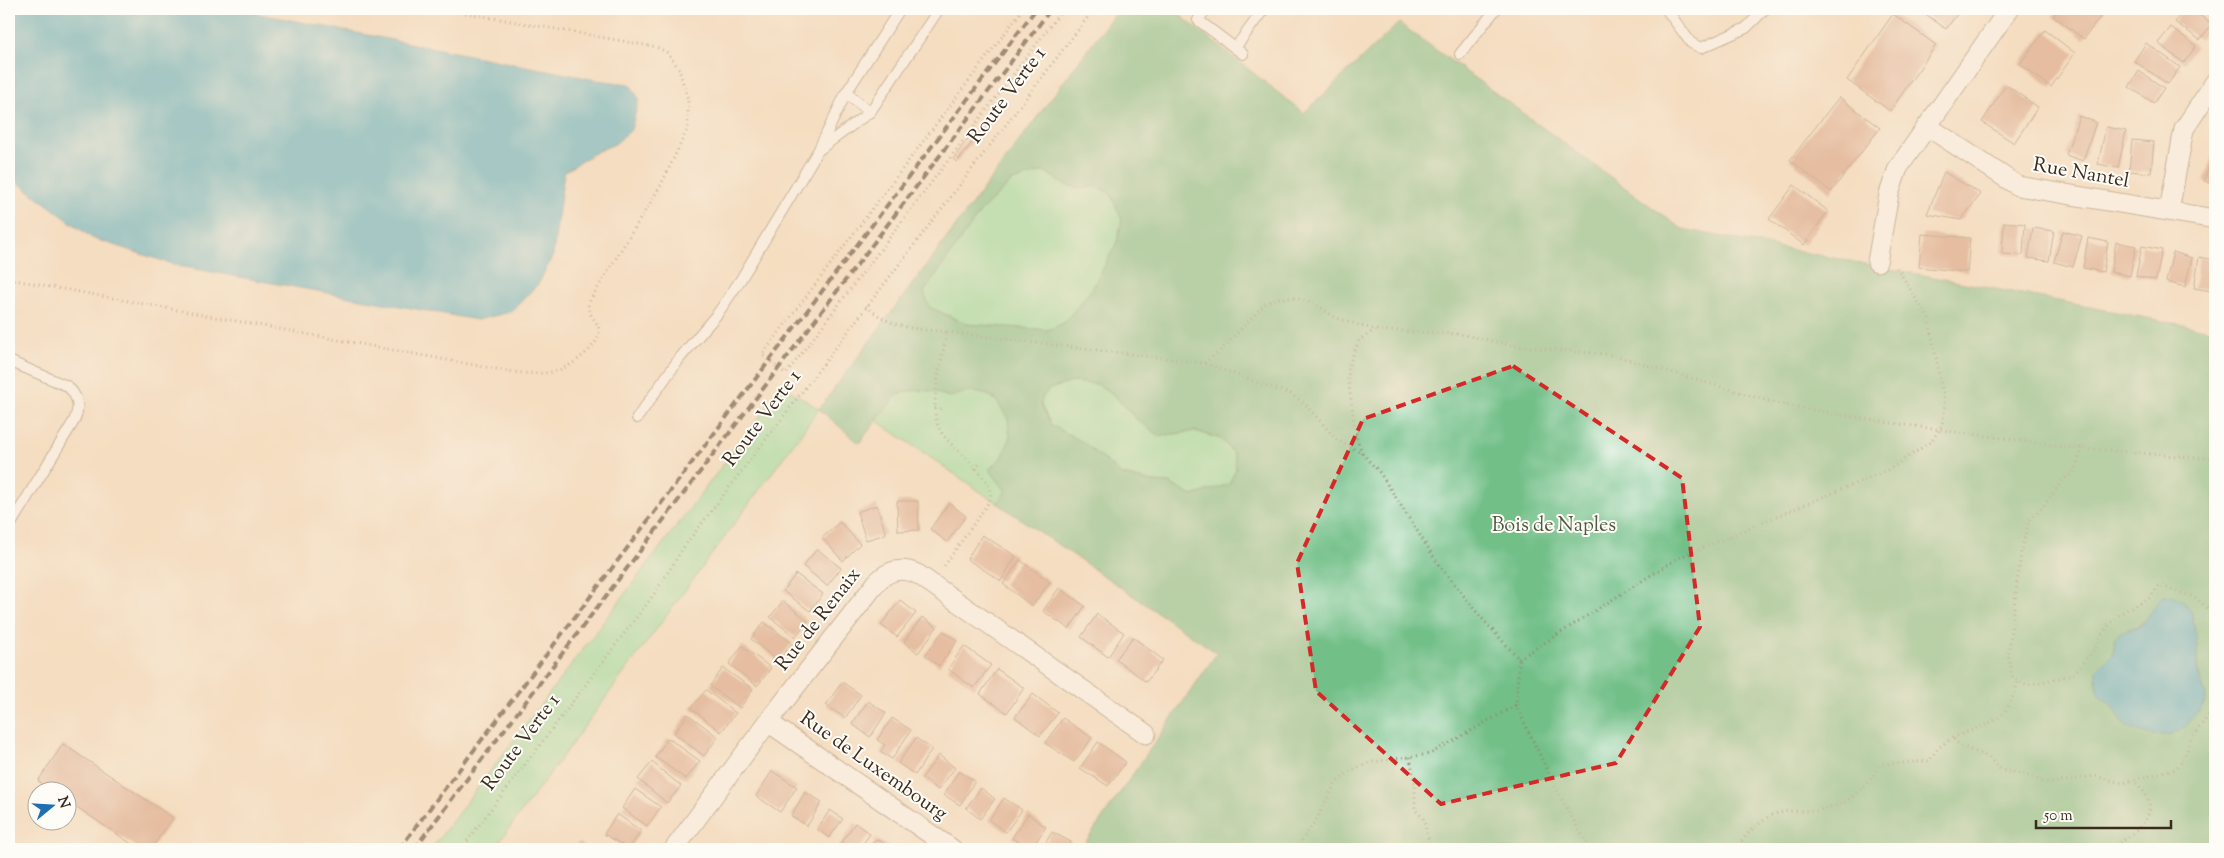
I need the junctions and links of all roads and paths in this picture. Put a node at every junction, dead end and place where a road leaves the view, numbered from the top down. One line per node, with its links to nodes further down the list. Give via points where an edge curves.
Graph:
1 (443, 9): 23 (path, via 656,47 668,53 679,69 689,116 683,141 647,209 590,302 588,311 597,325 598,337 593,347 569,366 547,374 512,372)
2 (900, 9): 15 (lane)
3 (939, 9): 16 (lane)
4 (1023, 9): 5 (path, via 762,355 786,374)
5 (1063, 9)
6 (1094, 9): 24 (path, Route Verte 1)
7 (1206, 9): 8 (lane, via 1198,20 1239,51)
8 (1264, 9)
9 (1496, 9): 13 (lane)
10 (1666, 9): 11 (lane, via 1691,43 1701,48 1746,28)
11 (1765, 9)
12 (2009, 9): 17 (street)
13 (1460, 54)
14 (2215, 82): 19 (street, via 2184,129)
15 (846, 93): 16 (lane); 18 (lane)
16 (870, 112): 18 (lane)
17 (1927, 126): 19 (street, Rue Nantel, via 2018,186); 21 (street, via 1898,168 1891,185)
18 (820, 149): 31 (lane, via 728,298)
19 (2169, 211): 20 (street, Rue Nantel)
20 (2215, 219)
21 (1876, 262)
22 (1897, 268): 32 (path, via 1929,318 1945,406)
23 (9, 279)
24 (866, 306): 26 (path, via 897,326); 50 (path, Route Verte 1, via 677,556 656,593)
25 (1376, 330): 28 (path, via 1336,318 1314,303 1279,298 1266,303 1219,352); 32 (path, via 1460,334 1516,346 1613,355 1779,404); 34 (path, via 1359,340 1349,365 1356,436)
26 (947, 332): 28 (path); 29 (path)
27 (9, 362): 38 (lane, via 66,386 76,397 78,407 74,421)
28 (1204, 363): 34 (path, via 1290,394 1304,403 1337,440)
29 (935, 408): 30 (path); 37 (path, via 941,433)
30 (943, 409)
31 (637, 418)
32 (1940, 430): 33 (path); 41 (path, via 1932,441 1890,469 1678,558)
33 (2082, 448): 35 (path); 42 (path, via 2074,472 2062,481 2029,520 2021,552 2008,655 2010,670)
34 (1362, 453): 41 (path, via 1380,473 1436,562)
35 (2215, 459)
36 (981, 462): 37 (path)
37 (975, 468): 39 (path, via 990,487 991,499)
38 (9, 526)
39 (938, 574)
40 (2215, 614): 42 (path, via 2196,598 2159,586 2150,597 2110,623 2095,649 2072,675 2027,685)
41 (1519, 659): 44 (path)
42 (2018, 682): 47 (path, via 2008,707 2000,716)
43 (2215, 702): 49 (path, via 2175,769)
44 (1516, 705): 48 (path, via 1430,754); 55 (path, via 1556,791)
45 (768, 722): 46 (street, Rue de Renaix, via 877,582 891,572 902,570 919,575); 51 (street, Rue de Renaix); 52 (street, Rue de Luxembourg)
46 (1146, 734)
47 (1954, 739): 49 (path, via 1959,745 1988,757 2001,770 2022,773 2041,781 2052,783 2089,776 2116,783); 56 (path, via 1936,751 1926,763 1882,764 1864,787 1844,803 1816,811 1771,815 1752,829)
48 (1410, 757): 53 (path, via 1372,762 1348,772 1335,784); 54 (path, via 1415,810 1423,818)
49 (2134, 780): 57 (path, via 2146,796 2147,818 2142,827)
50 (461, 849)
51 (674, 849)
52 (952, 849)
53 (1296, 849)
54 (1430, 849)
55 (1590, 849)
56 (1735, 849)
57 (2112, 849)

